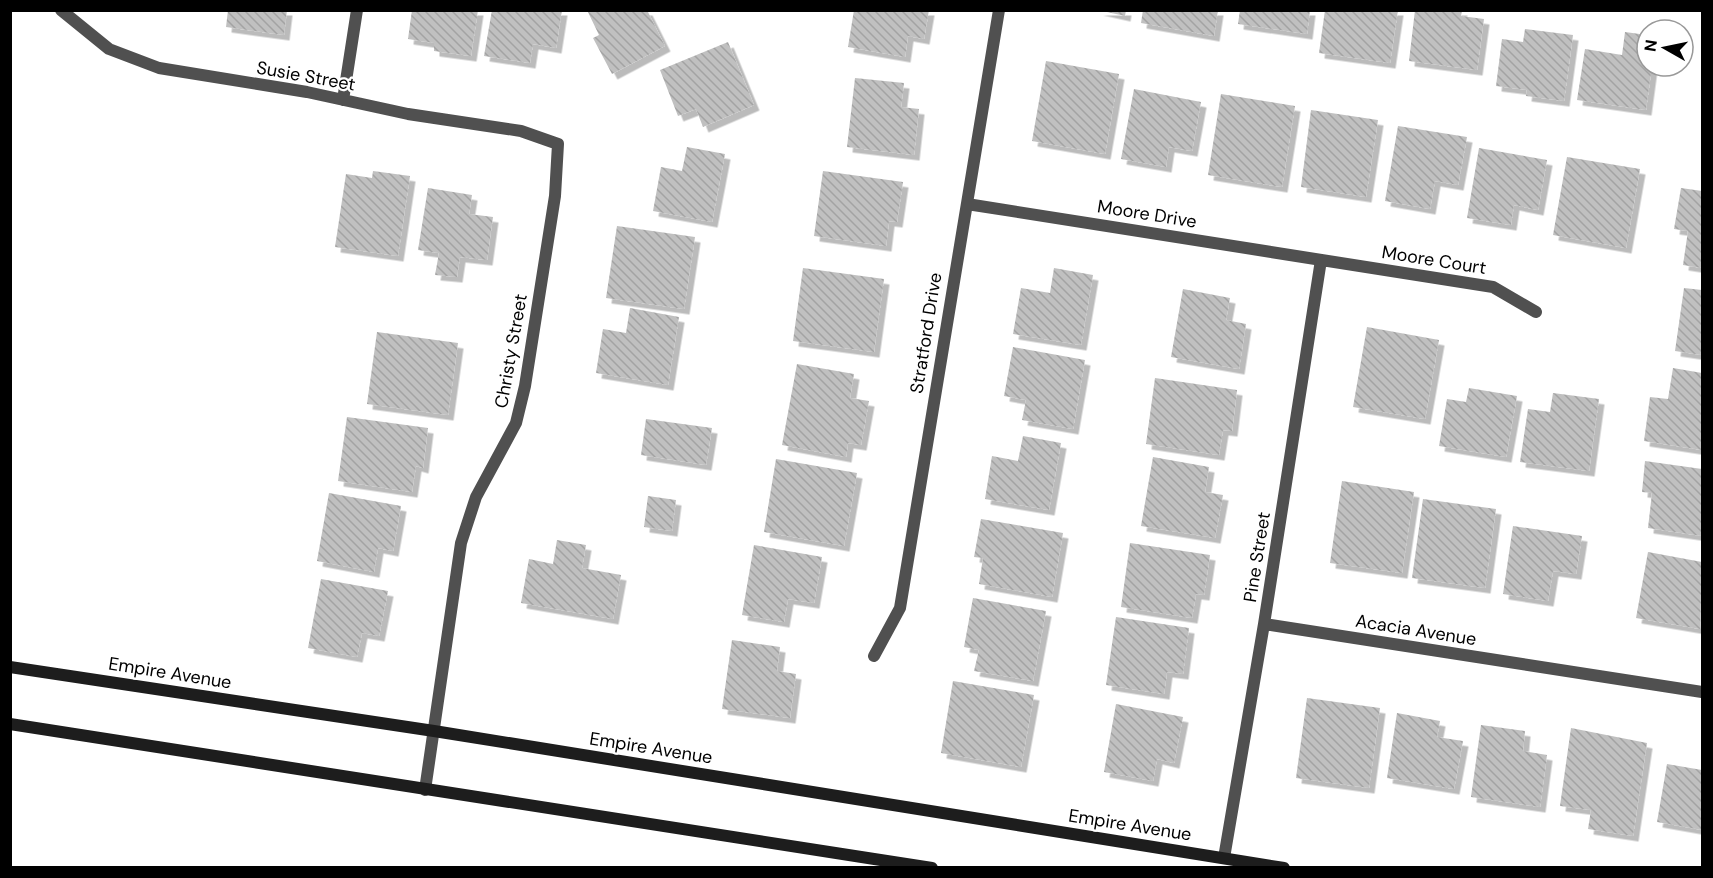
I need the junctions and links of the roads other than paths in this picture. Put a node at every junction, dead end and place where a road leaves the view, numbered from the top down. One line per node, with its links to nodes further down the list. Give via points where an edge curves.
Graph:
1 (61, 10): 4 (street, Susie Street, via 109,49 159,68)
2 (357, 10): 4 (street)
3 (999, 10): 6 (street, Stratford Drive)
4 (343, 100): 5 (street, Susie Street, via 521,131)
5 (558, 144): 14 (street, Christy Street, via 555,196 525,386 516,423 476,497 461,543)
6 (966, 204): 7 (street, Moore Drive); 10 (street, Stratford Drive, via 900,608)
7 (1321, 260): 8 (street, Moore Court, via 1493,287); 9 (street, Pine Street)
8 (1536, 312)
9 (1264, 624): 12 (street, Acacia Avenue); 16 (street, Pine Street)
10 (874, 656)
11 (10, 667): 14 (main road, Empire Avenue)
12 (1702, 692)
13 (10, 724): 15 (main road)
14 (434, 731): 15 (street, Christy Street); 16 (main road, Empire Avenue)
15 (425, 790): 17 (main road)
16 (1224, 858): 18 (main road, Empire Avenue)
17 (932, 867)
18 (1284, 867)

